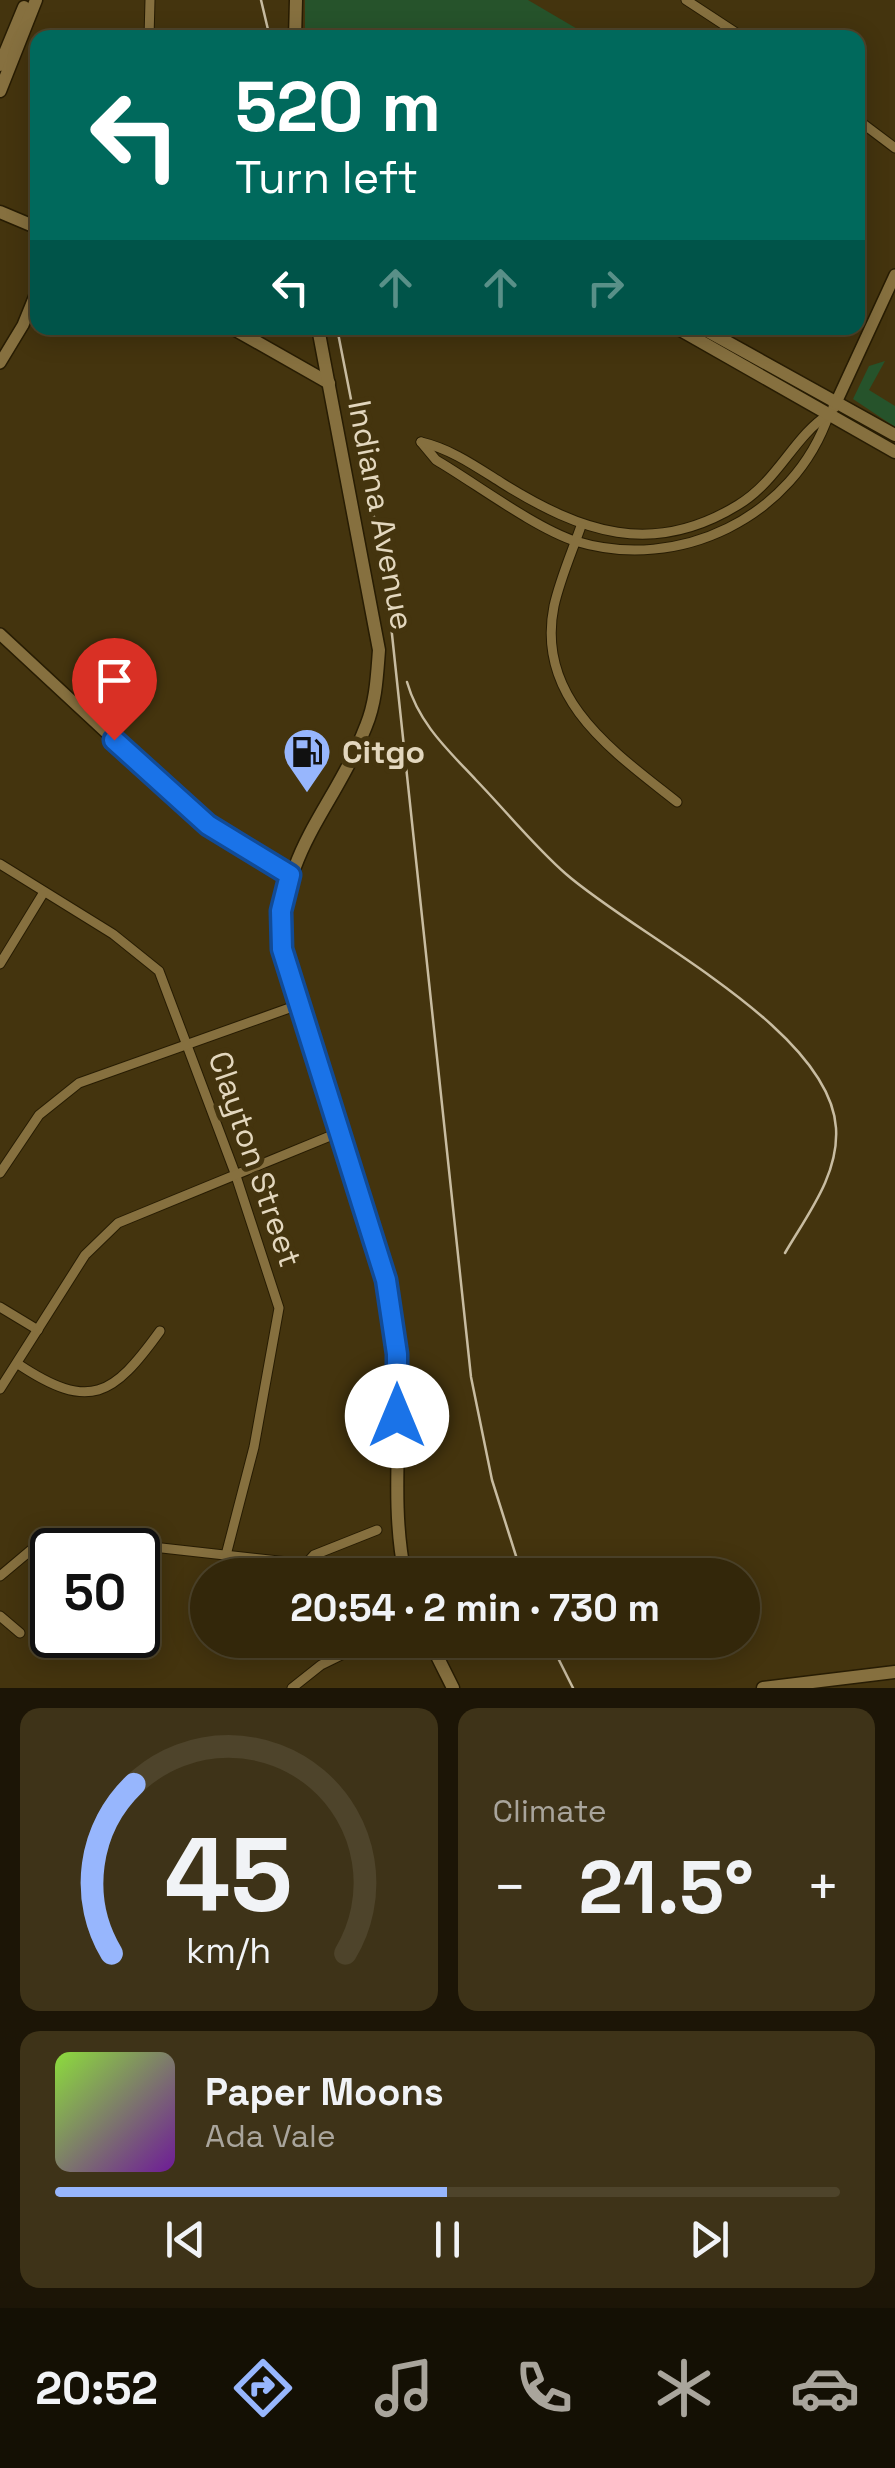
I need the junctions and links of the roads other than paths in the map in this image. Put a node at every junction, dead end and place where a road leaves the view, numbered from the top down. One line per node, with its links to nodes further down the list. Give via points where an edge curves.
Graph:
1 (27, 0): 9 (main road)
2 (36, 0): 10 (main road)
3 (150, 0): 6 (street)
4 (296, 0): 7 (main road)
5 (686, 0): 8 (street)
6 (148, 30)
7 (296, 30)
8 (732, 30)
9 (0, 65)
10 (0, 91)
11 (865, 125): 12 (street)
12 (895, 148)
13 (0, 212): 14 (main road)
14 (30, 225)
15 (895, 275): 24 (street)
16 (30, 308): 21 (street)
17 (243, 335): 22 (main road)
18 (320, 335): 22 (main road, via 311,361); 23 (main road, Indiana Avenue)
19 (691, 335): 24 (main road)
20 (713, 335): 24 (main road)
21 (0, 363)
22 (291, 364): 23 (main road); 25 (main road, via 326,401)
23 (328, 383): 25 (main road, Indiana Avenue)
24 (833, 408): 26 (main road); 27 (main road); 28 (street, via 777,474 724,514 643,534); 29 (street, via 783,490 740,524 666,548)
25 (338, 430): 33 (main road, Indiana Avenue, via 374,610 376,689 352,756)
26 (895, 435)
27 (895, 452)
28 (581, 526): 29 (street); 29 (street, via 444,447 420,442 436,460)
29 (576, 541): 31 (street, via 552,625 561,684 594,734)
30 (0, 634): 33 (street, via 194,814)
31 (677, 802)
32 (0, 864): 34 (street, Clayton Street)
33 (290, 875): 36 (main road, Indiana Avenue, via 281,911 282,949)
34 (44, 892): 35 (street); 37 (street, Clayton Street, via 150,961)
35 (0, 964)
36 (298, 1006): 37 (street); 38 (main road, Indiana Avenue)
37 (189, 1043): 39 (street, via 94,1075 66,1092 38,1115); 40 (street, Clayton Street)
38 (340, 1132): 40 (street); 48 (main road, Indiana Avenue, via 394,1318)
39 (0, 1173)
40 (234, 1173): 42 (street, via 108,1231); 47 (street, Clayton Street, via 279,1308)
41 (0, 1306): 42 (street)
42 (38, 1330): 44 (street)
43 (160, 1330): 44 (street, via 122,1378 100,1391 65,1391)
44 (18, 1364): 45 (street)
45 (0, 1389)
46 (377, 1530): 47 (street, via 306,1564)
47 (226, 1556): 49 (street, via 52,1540)
48 (402, 1558)
49 (0, 1576)
50 (0, 1616): 51 (street)
51 (20, 1633)
52 (335, 1658): 56 (street)
53 (438, 1658): 57 (main road)
54 (895, 1672): 55 (main road)
55 (868, 1682): 58 (main road)
56 (292, 1688)
57 (452, 1688)
58 (762, 1688)

